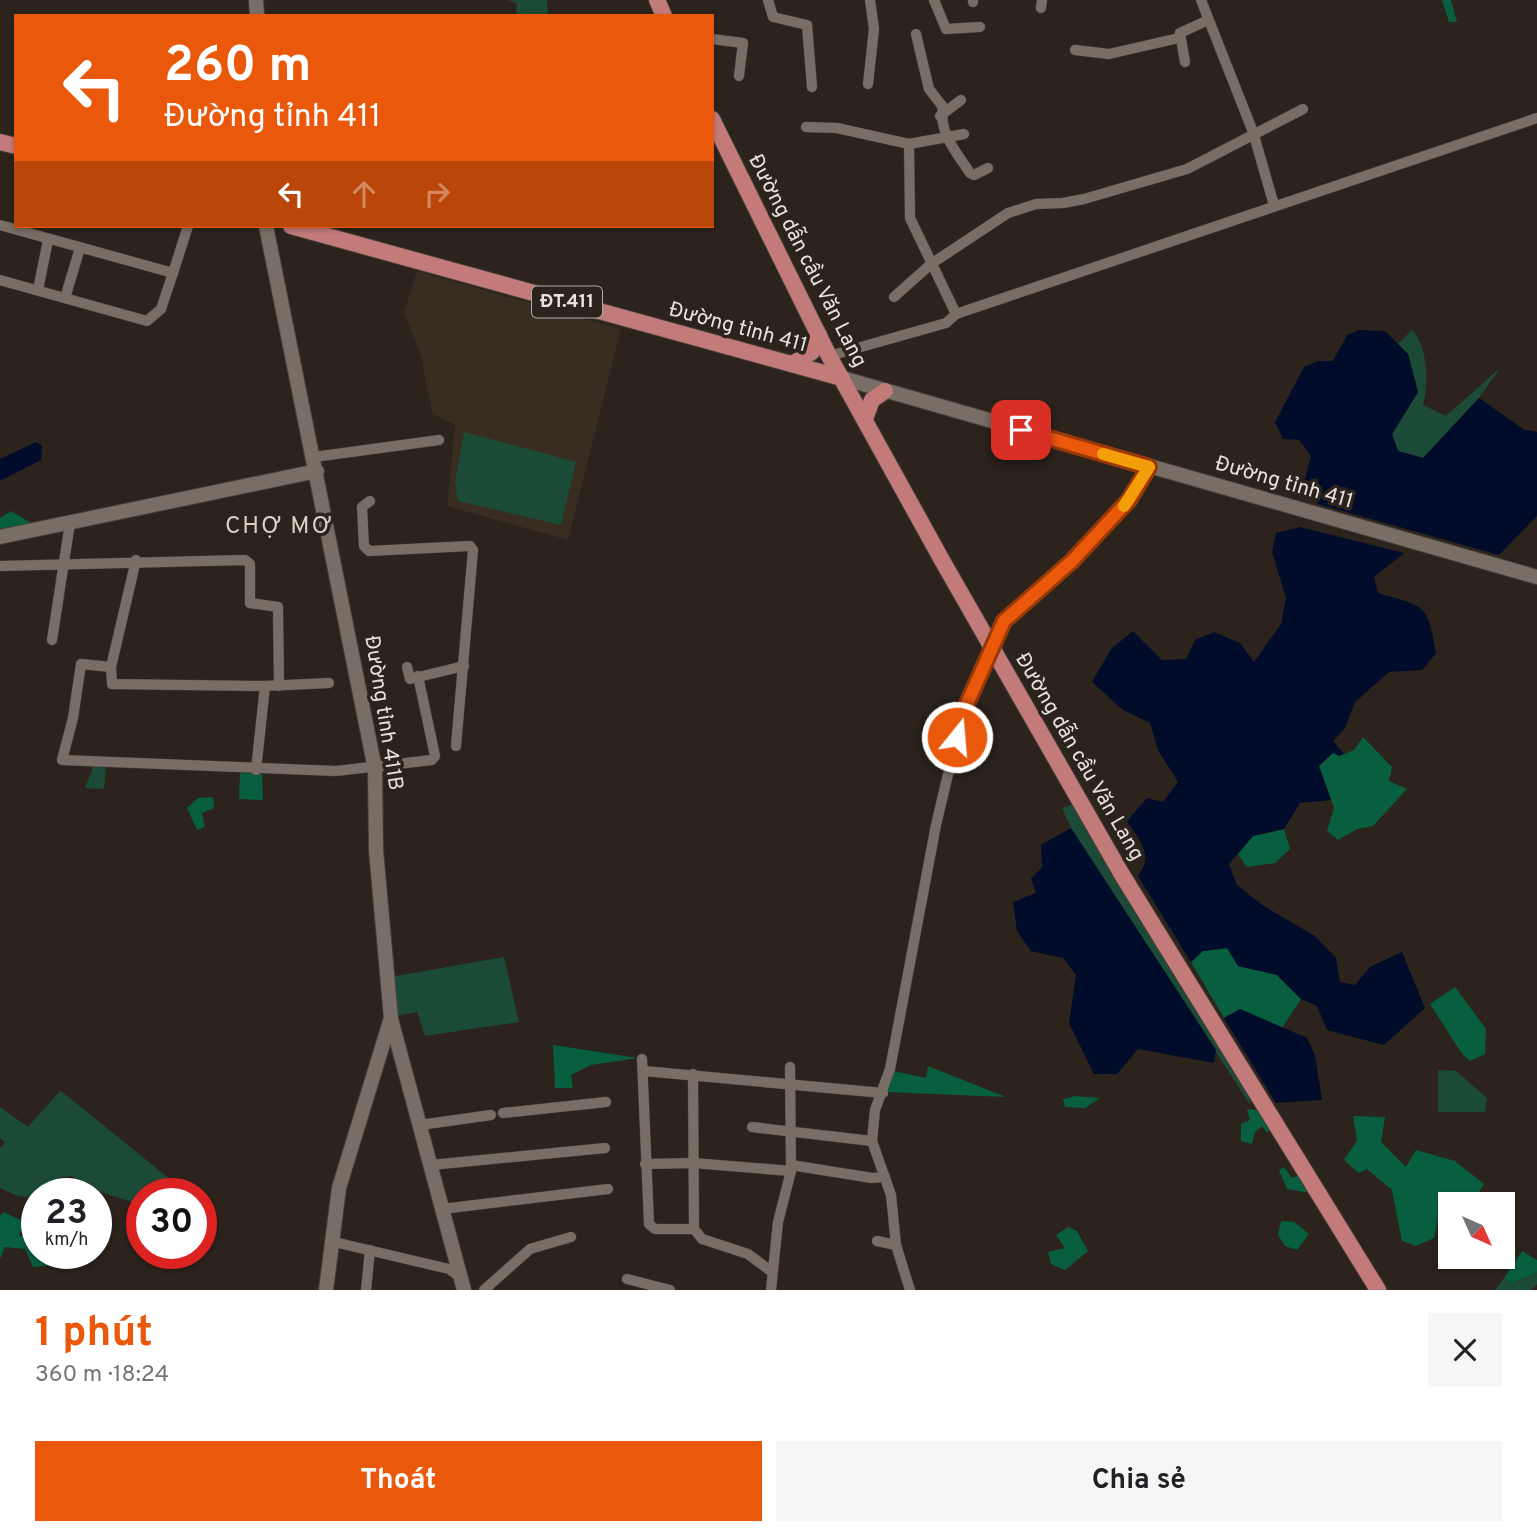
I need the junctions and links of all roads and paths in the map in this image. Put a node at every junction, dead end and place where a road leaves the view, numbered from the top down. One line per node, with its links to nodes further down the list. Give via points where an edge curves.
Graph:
1 (768, 0): 14 (street, via 773,17 807,25)
2 (870, 0): 13 (street, via 874,29)
3 (934, 0): 6 (street, via 946,29)
4 (1201, 0): 5 (street)
5 (1208, 20): 8 (street); 21 (street)
6 (979, 27)
7 (916, 34): 17 (street, via 928,85 943,107)
8 (1179, 38): 10 (street, via 1110,54); 11 (street)
9 (714, 39): 12 (street, via 743,43)
10 (1075, 50)
11 (1185, 62)
12 (738, 76)
13 (868, 84)
14 (812, 88)
15 (961, 100): 17 (street)
16 (1303, 108): 21 (street)
17 (940, 116): 23 (street)
18 (1537, 118): 26 (street)
19 (714, 123): 40 (main road, Đường dẫn cầu Văn Lang)
20 (806, 127): 24 (street, via 837,128)
21 (1253, 132): 26 (street); 33 (street, via 1235,147 1187,169 1084,199 1036,204 1008,213)
22 (964, 134): 23 (street)
23 (946, 137): 24 (street); 25 (street, via 970,173)
24 (909, 144): 33 (street, via 910,218)
25 (988, 168)
26 (1274, 205): 39 (street)
27 (0, 225): 31 (street)
28 (187, 228): 34 (street)
29 (266, 228): 47 (main road, Đường tỉnh 411B)
30 (298, 228): 42 (main road, Đường tỉnh 411 / ĐT.411)
31 (48, 240): 32 (street); 36 (street)
32 (80, 248): 34 (street); 38 (street)
33 (931, 264): 37 (street); 39 (street)
34 (173, 273): 38 (street, via 161,309 147,321)
35 (0, 280): 36 (street)
36 (38, 290): 38 (street)
37 (894, 297)
38 (65, 298)
39 (956, 314): 41 (street, via 946,323)
40 (819, 335): 41 (main road, Đường dẫn cầu Văn Lang); 42 (main road, via 811,352)
41 (829, 356): 43 (main road, Đường dẫn cầu Văn Lang)
42 (792, 364): 43 (main road, Đường tỉnh 411 / ĐT.411)
43 (842, 378): 44 (main road, Đường tỉnh 411 / ĐT.411); 45 (main road, Đường dẫn cầu Văn Lang)
44 (885, 391): 45 (main road, via 872,400); 48 (main road, Đường tỉnh 411 / ĐT.411)
45 (865, 419): 57 (main road, Đường dẫn cầu Văn Lang)
46 (439, 440): 47 (street)
47 (315, 464): 50 (main road); 66 (main road, Đường tỉnh 411B)
48 (1149, 467): 55 (main road, Đường tỉnh 411 / ĐT.411); 57 (street, via 1129,500 1072,561 1013,610)
49 (370, 501): 58 (street, via 362,508 364,545 369,551 472,548)
50 (70, 523): 51 (main road); 53 (street)
51 (0, 537)
52 (136, 560): 53 (street); 59 (street); 63 (street, via 248,561 250,603 278,607)
53 (65, 563): 54 (street); 56 (street)
54 (0, 566)
55 (1537, 577)
56 (52, 640)
57 (992, 648): 74 (street, via 962,715); 105 (main road, Đường dẫn cầu Văn Lang, via 1121,873)
58 (464, 666): 61 (street); 65 (street)
59 (111, 667): 64 (street, via 110,680 116,685); 67 (street, via 81,664 62,760)
60 (407, 667): 61 (street, via 408,678)
61 (418, 676): 66 (street, via 434,758)
62 (329, 682): 63 (street)
63 (279, 685): 64 (street)
64 (265, 686): 67 (street)
65 (456, 746)
66 (375, 769): 67 (street); 68 (main road, Đường tỉnh 411B, via 376,850)
67 (256, 770)
68 (391, 1018): 78 (main road); 92 (main road, Đường tỉnh 411B, via 339,1188)
69 (642, 1059): 71 (street)
70 (790, 1068): 73 (street)
71 (644, 1071): 72 (street); 84 (street)
72 (693, 1074): 73 (street); 83 (street)
73 (788, 1084): 74 (street); 80 (street)
74 (883, 1093): 81 (street, via 874,1111)
75 (606, 1102): 76 (street)
76 (503, 1113)
77 (491, 1115): 78 (street)
78 (420, 1125): 85 (main road)
79 (752, 1128): 80 (street)
80 (790, 1129): 81 (street); 86 (street)
81 (872, 1141): 87 (street)
82 (605, 1148): 85 (street)
83 (693, 1163): 84 (street); 86 (street); 90 (street)
84 (645, 1164): 90 (street, via 651,1227)
85 (430, 1165): 89 (main road)
86 (791, 1168): 87 (street); 96 (street)
87 (885, 1177): 94 (street)
88 (608, 1189): 89 (street)
89 (442, 1209): 98 (main road)
90 (694, 1229): 96 (street, via 702,1238 748,1254)
91 (571, 1237): 101 (street, via 530,1249)
92 (330, 1241): 95 (street); 99 (main road, Đường tỉnh 411B)
93 (877, 1241): 94 (street)
94 (897, 1245): 104 (street)
95 (370, 1250): 98 (street, via 449,1269); 100 (street)
96 (772, 1272): 103 (street)
97 (627, 1279): 102 (street)
98 (463, 1284)
99 (326, 1290)
100 (366, 1290)
101 (484, 1290)
102 (670, 1290)
103 (771, 1290)
104 (910, 1290)
105 (1378, 1290)

